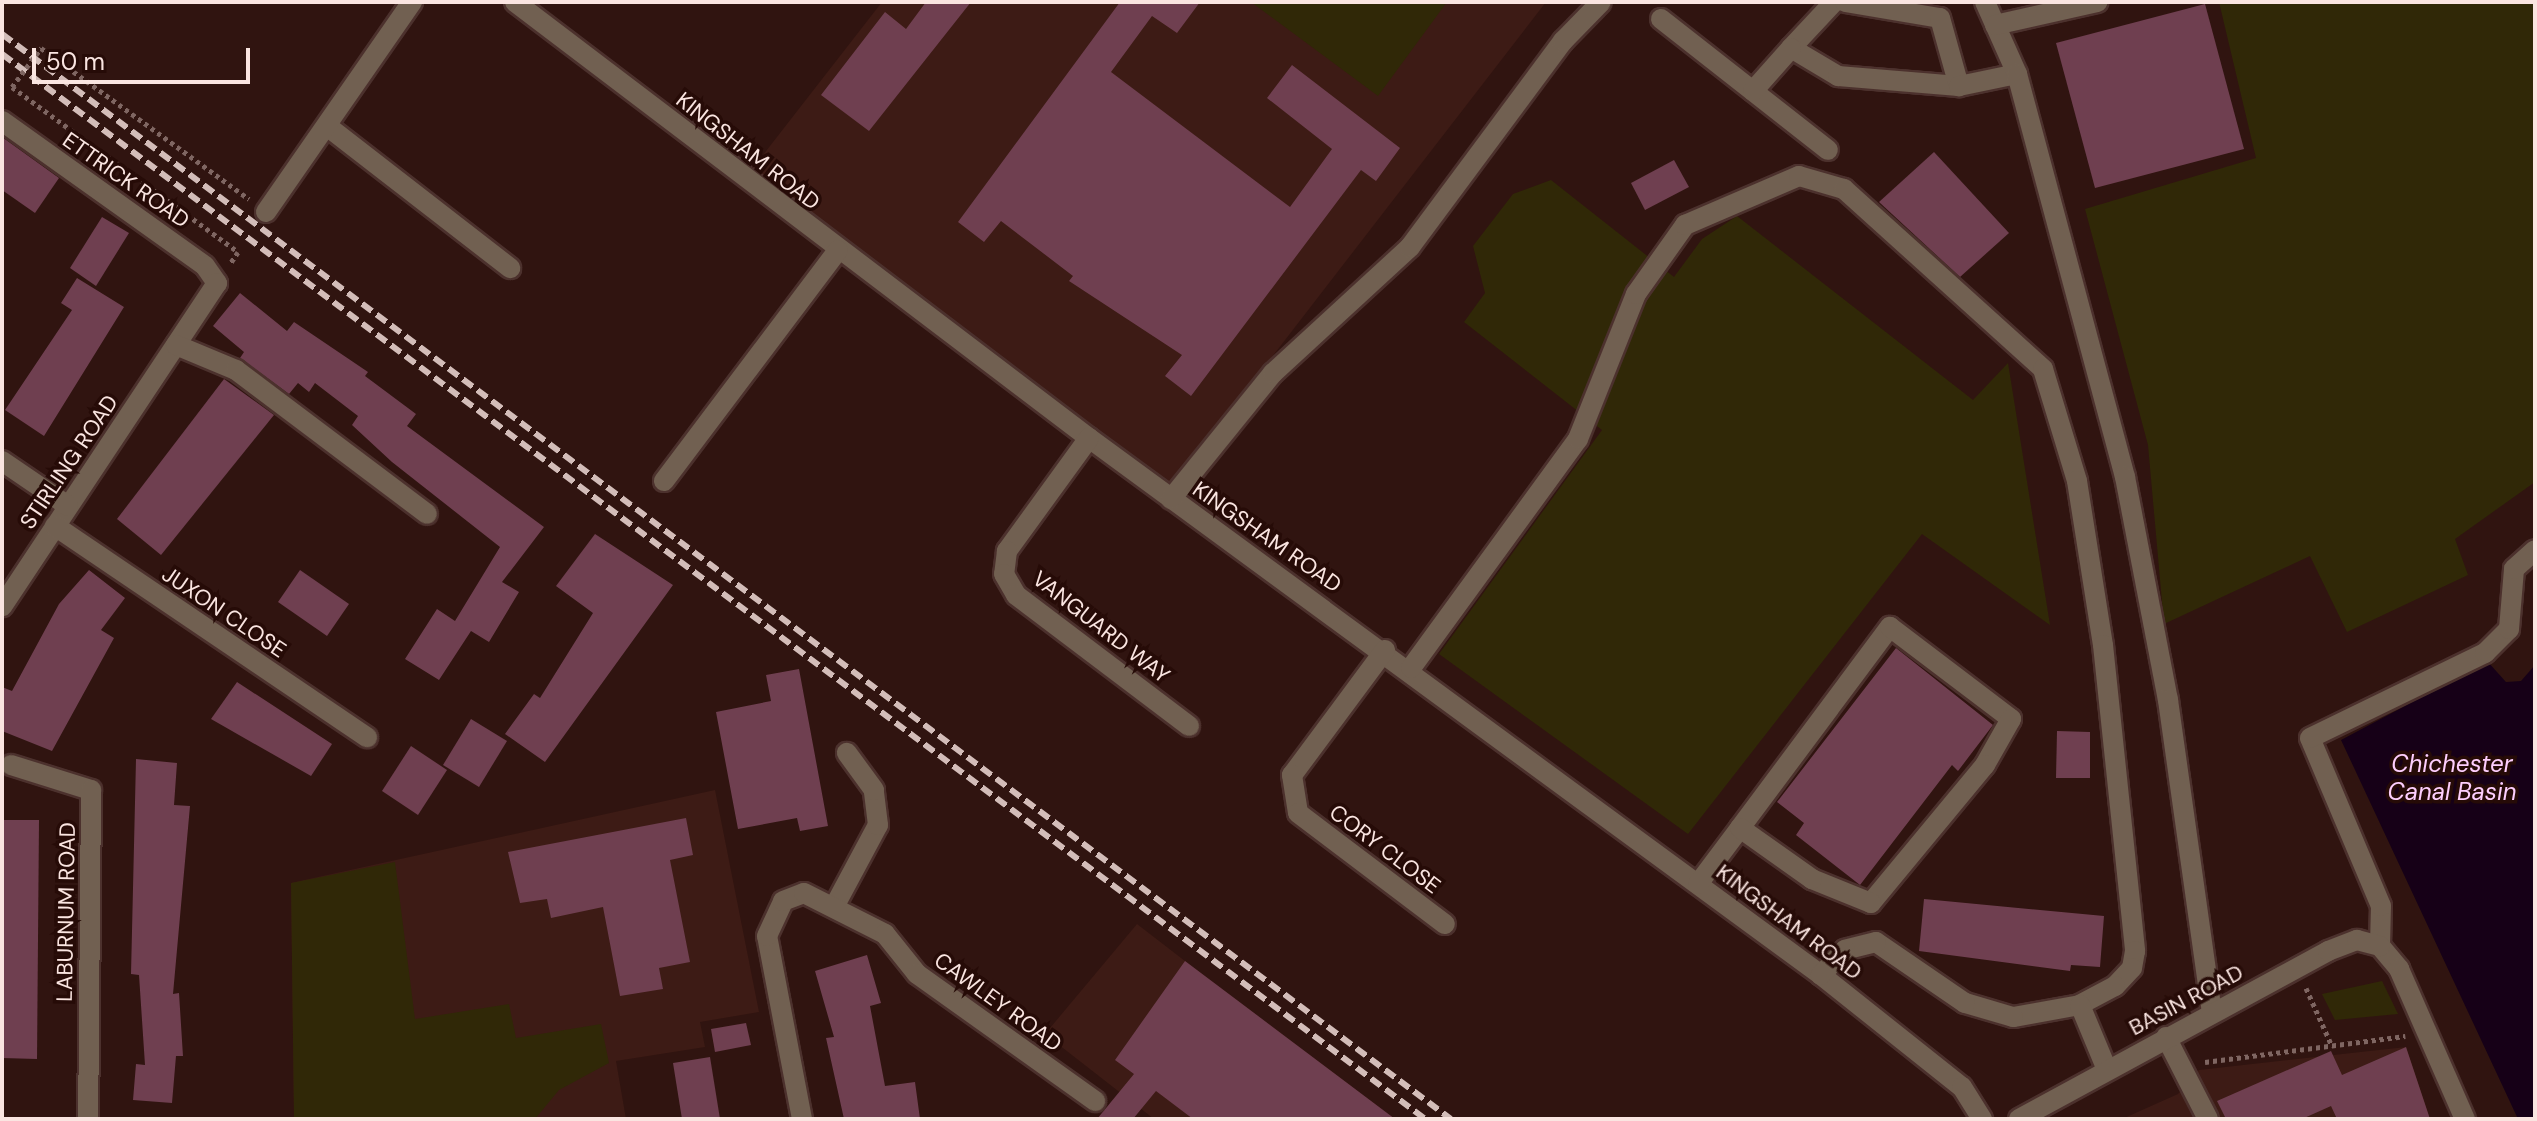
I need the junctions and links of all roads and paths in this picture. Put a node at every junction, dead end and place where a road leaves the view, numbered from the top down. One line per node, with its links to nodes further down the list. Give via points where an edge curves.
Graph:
1 (412, 2): 15 (street)
2 (515, 2): 20 (street, KINGSHAM ROAD)
3 (1601, 2): 27 (street, via 1563,41 1410,247 1273,373)
4 (1834, 2): 10 (street)
5 (1845, 2): 12 (street, via 1940,18)
6 (1985, 2): 9 (street)
7 (2097, 2): 9 (street)
8 (1661, 19): 13 (street)
9 (1995, 25): 11 (street)
10 (1791, 48): 12 (street, via 1838,76); 13 (street)
11 (2017, 74): 12 (street); 47 (street, via 2125,477 2168,700)
12 (1959, 86)
13 (1753, 91): 16 (street)
14 (2, 121): 22 (street, ETTRICK ROAD, via 205,266)
15 (327, 126): 18 (street); 21 (street)
16 (1828, 150)
17 (238, 191): 19 (path, bridge, via 41,48 12,87)
18 (266, 212)
19 (208, 230)
20 (838, 250): 24 (street, KINGSHAM ROAD); 26 (street)
21 (510, 268)
22 (217, 283): 23 (street, STIRLING ROAD)
23 (176, 345): 28 (street, STIRLING ROAD); 29 (street, via 236,370)
24 (1089, 438): 27 (street, KINGSHAM ROAD); 35 (street, VANGUARD WAY, via 1007,551 1004,574 1016,595)
25 (2, 461): 28 (street)
26 (664, 481)
27 (1171, 499): 33 (street, KINGSHAM ROAD)
28 (68, 506): 30 (street, STIRLING ROAD)
29 (427, 514)
30 (55, 526): 32 (street, STIRLING ROAD); 36 (street, JUXON CLOSE)
31 (2535, 550): 43 (street, via 2514,569 2509,629 2485,653 2310,738 2381,906)
32 (2, 606)
33 (1385, 650): 34 (street, KINGSHAM ROAD); 42 (street, CORY CLOSE, via 1292,775 1298,813)
34 (1411, 668): 40 (street, KINGSHAM ROAD); 46 (street, via 1578,439 1636,294 1685,225 1799,176 1844,189 2043,369 2077,481 2103,645 2135,951 2132,968 2115,986)
35 (1189, 726)
36 (367, 737)
37 (847, 753): 41 (street, via 874,790 878,825 869,855)
38 (11, 765): 54 (street, LABURNUM ROAD, via 91,790)
39 (1740, 828): 39 (street, via 1812,879 1871,903 1985,765 2011,719 1890,627); 40 (street)
40 (1698, 884): 45 (street, KINGSHAM ROAD)
41 (834, 907): 53 (street, CAWLEY ROAD, via 885,934 917,974); 55 (street, CAWLEY ROAD, via 804,893 783,901 767,936)
42 (1445, 924)
43 (2380, 946): 44 (street, BASIN ROAD, via 2357,940); 48 (street, via 2399,969)
44 (2297, 968): 47 (street, BASIN ROAD); 50 (path)
45 (1821, 975): 46 (street, via 1845,950 1876,942 1965,1003 1994,1014); 56 (street, KINGSHAM ROAD, via 1962,1087)
46 (2080, 1005): 52 (street)
47 (2212, 1012): 49 (street, BASIN ROAD)
48 (2427, 1033): 50 (path); 59 (street)
49 (2166, 1037): 51 (street); 52 (street, BASIN ROAD)
50 (2332, 1046): 51 (path)
51 (2180, 1065): 58 (street)
52 (2107, 1070): 57 (street, BASIN ROAD)
53 (1095, 1101)
54 (88, 1119)
55 (802, 1119)
56 (1982, 1119)
57 (2019, 1119)
58 (2208, 1119)
59 (2465, 1119)

